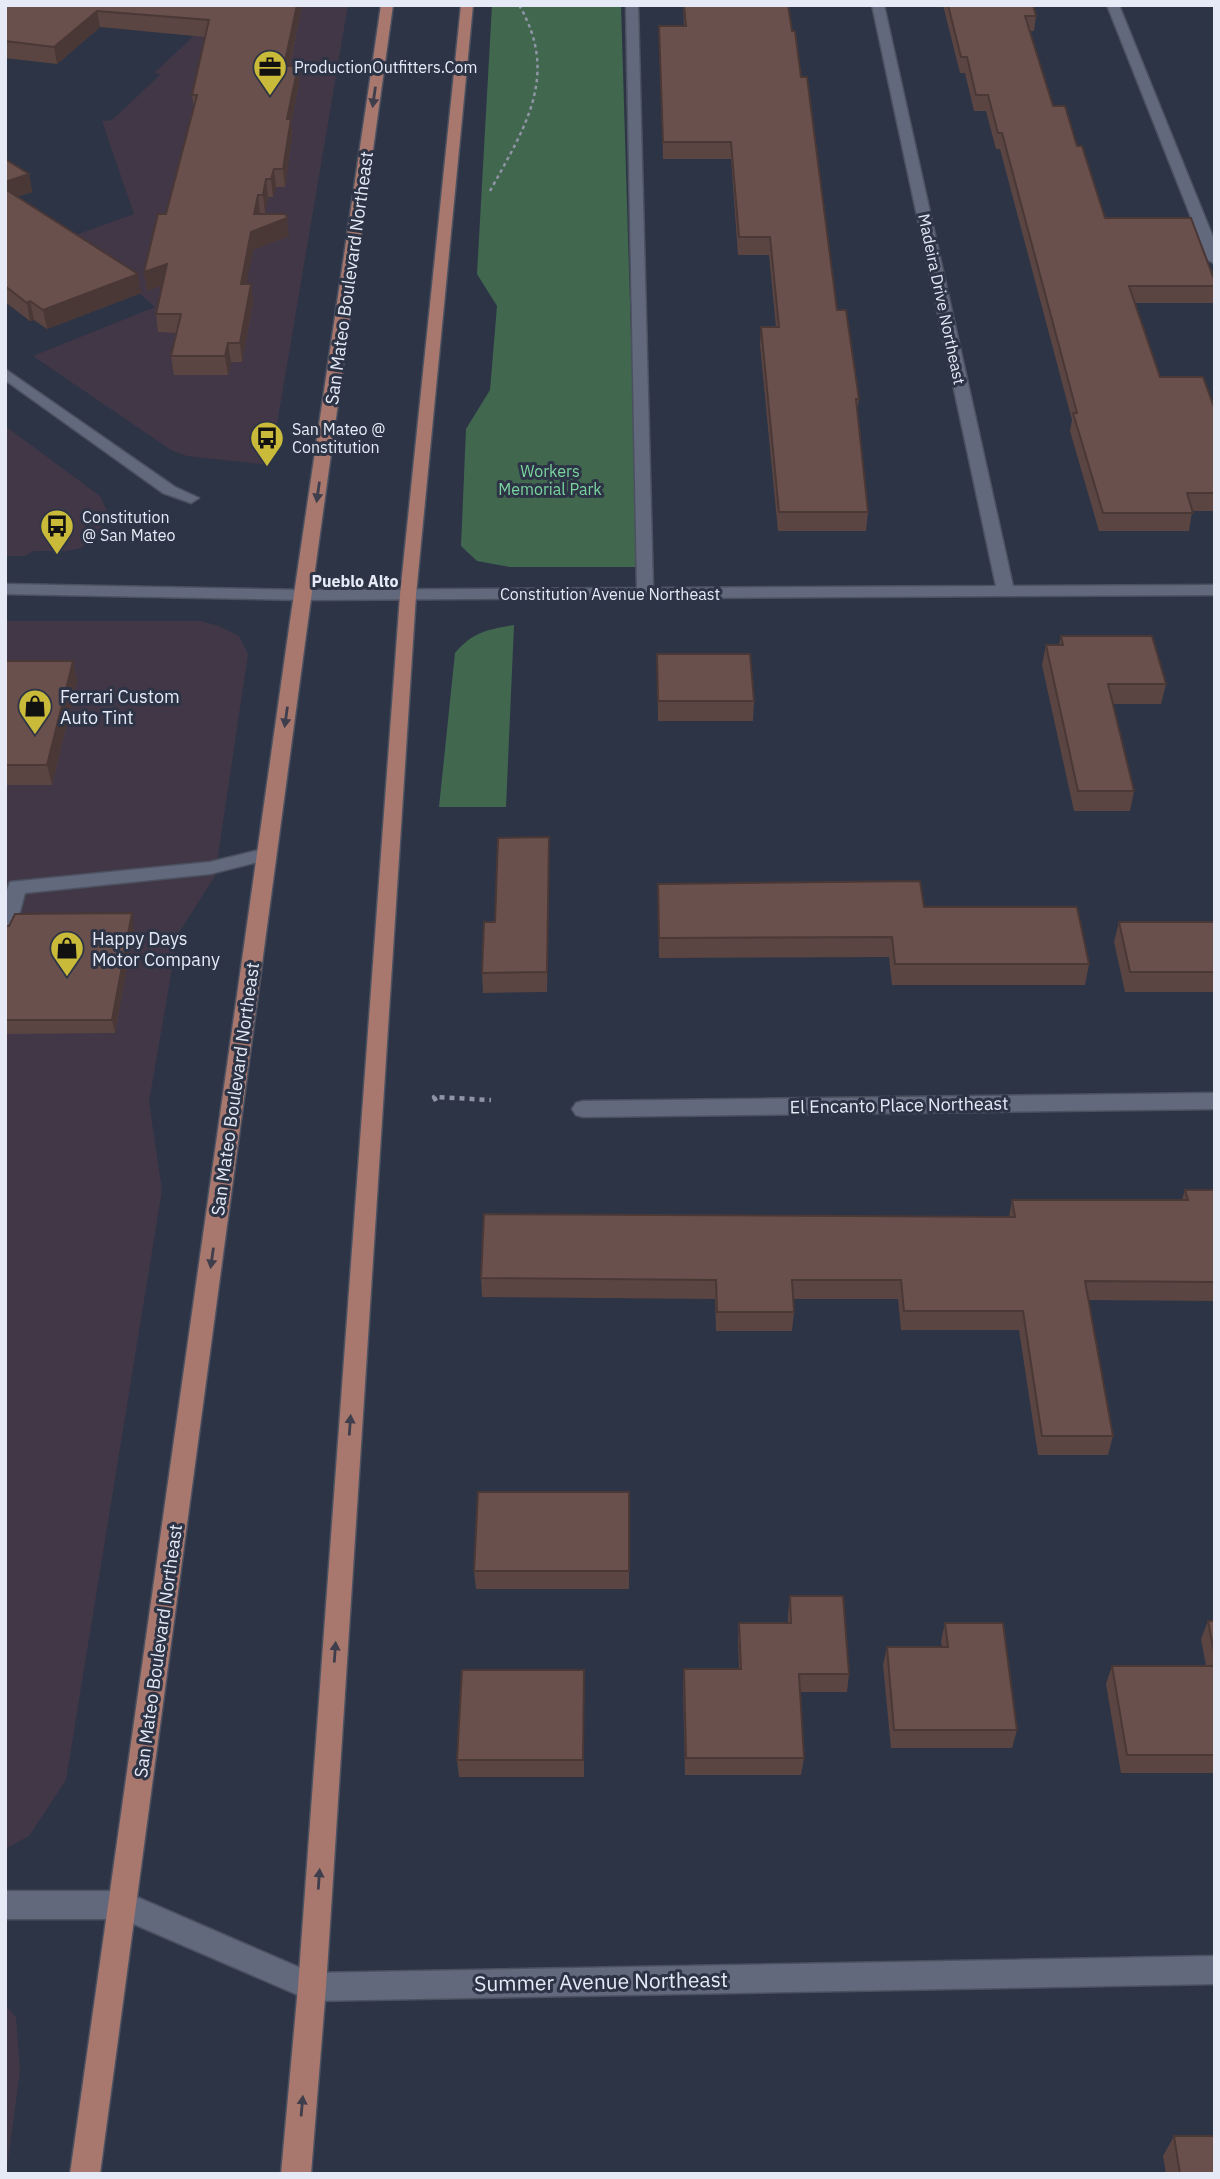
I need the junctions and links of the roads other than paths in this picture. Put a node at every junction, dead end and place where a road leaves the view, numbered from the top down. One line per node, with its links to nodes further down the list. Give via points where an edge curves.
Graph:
1 (387, 5): 13 (main road, San Mateo Boulevard Northeast, one-way to 13)
2 (467, 5): 14 (main road)
3 (632, 5): 12 (street)
4 (878, 5): 11 (street, Madeira Drive Northeast)
5 (1113, 5): 6 (street)
6 (1215, 260)
7 (5, 373): 8 (street, via 169,491)
8 (191, 498)
9 (5, 589): 13 (street, Constitution Avenue Northeast)
10 (1215, 590): 11 (street, Constitution Avenue Northeast)
11 (1006, 592): 12 (street, Constitution Avenue Northeast)
12 (645, 594): 14 (street, Constitution Avenue Northeast)
13 (303, 595): 14 (street, Constitution Avenue Northeast); 15 (main road, San Mateo Boulevard Northeast, one-way to 15)
14 (408, 595): 23 (main road, one-way to 14)
15 (267, 854): 16 (street, via 210,868); 21 (main road, San Mateo Boulevard Northeast, one-way to 21)
16 (11, 889): 17 (street)
17 (5, 930)
18 (1215, 1101): 19 (street, El Encanto Place Northeast)
19 (583, 1109)
20 (5, 1905): 21 (street, Summer Avenue Northeast)
21 (123, 1905): 23 (street, Summer Avenue Northeast); 24 (main road, San Mateo Boulevard Northeast)
22 (1215, 1970): 23 (street, Summer Avenue Northeast)
23 (312, 1987): 25 (main road, one-way to 23)
24 (85, 2174)
25 (296, 2174)

